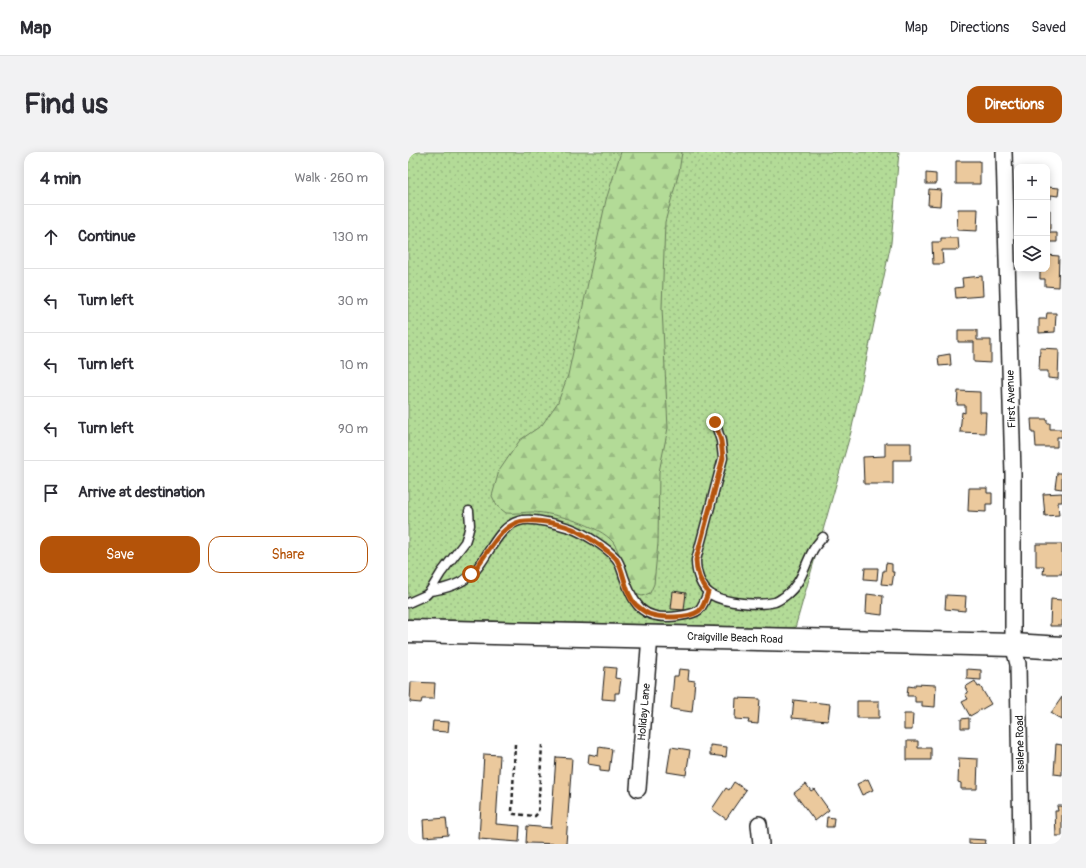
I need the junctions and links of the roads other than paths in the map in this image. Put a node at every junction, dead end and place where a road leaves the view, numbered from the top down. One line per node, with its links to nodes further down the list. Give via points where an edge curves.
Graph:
1 (1004, 152): 10 (street, First Avenue, via 1013,474)
2 (715, 422): 6 (lane, via 723,458 696,560 698,575)
3 (469, 511): 5 (lane, via 470,526 465,542)
4 (823, 537): 6 (lane, via 812,551 796,586 775,602 756,604 724,600)
5 (430, 591): 6 (lane, via 449,586 471,574 504,530 512,524 522,520 538,520 572,529 596,542 616,559 635,604 647,613 660,616 688,615 699,611); 7 (lane)
6 (708, 592)
7 (408, 603)
8 (408, 631): 9 (main road, Craigville Beach Road)
9 (650, 636): 10 (main road, Craigville Beach Road); 12 (street, Holiday Lane)
10 (1013, 645): 11 (main road, Craigville Beach Road); 15 (street, Isalene Road, via 1018,664)
11 (1062, 648)
12 (638, 789)
13 (759, 824): 14 (street)
14 (761, 844)
15 (1021, 844)

